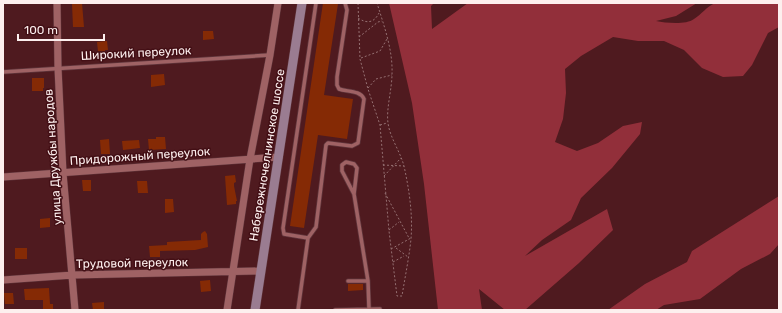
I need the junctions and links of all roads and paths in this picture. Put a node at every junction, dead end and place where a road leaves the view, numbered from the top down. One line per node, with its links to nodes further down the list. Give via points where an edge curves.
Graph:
1 (57, 3): 15 (street, улица Дружбы народов)
2 (278, 3): 13 (street)
3 (302, 3): 21 (main road, Набережночелнинское шоссе)
4 (316, 3): 34 (lane, via 283,228 284,234)
5 (345, 3): 34 (lane, via 347,10 337,85 339,89 359,93 364,99 358,143 352,146 328,143 326,145 316,227)
6 (358, 3): 9 (path)
7 (377, 3): 8 (path)
8 (379, 11): 9 (path, via 375,19 369,22); 10 (path)
9 (358, 17): 11 (path)
10 (382, 21): 11 (path); 12 (path)
11 (359, 37): 14 (path)
12 (388, 38): 14 (path, via 380,51); 17 (path)
13 (270, 55): 15 (lane, Широкий переулок); 23 (street)
14 (360, 59): 18 (path)
15 (58, 68): 16 (lane, Широкий переулок); 27 (street, улица Дружбы народов)
16 (3, 72)
17 (392, 75): 18 (path, via 376,79); 19 (path)
18 (368, 88): 20 (path)
19 (388, 123): 20 (path); 22 (path)
20 (380, 125): 24 (path)
21 (279, 157): 23 (street, Придорожный переулок); 41 (main road, Набережночелнинское шоссе)
22 (402, 157): 25 (path); 26 (path)
23 (250, 159): 27 (street, Придорожный переулок); 42 (street)
24 (383, 165): 25 (path); 28 (path)
25 (394, 165): 26 (path); 28 (path)
26 (404, 166): 35 (path, via 411,217)
27 (63, 173): 29 (street, Придорожный переулок); 43 (street, улица Дружбы народов)
28 (384, 176): 30 (path)
29 (3, 177)
30 (385, 192): 32 (path); 33 (path)
31 (354, 194): 31 (lane, via 357,168 354,164 346,162 342,165 342,171); 46 (lane)
32 (400, 221): 33 (path); 35 (path)
33 (389, 231): 37 (path)
34 (308, 238): 52 (lane)
35 (410, 238): 36 (path); 39 (path)
36 (396, 247): 37 (path); 38 (path)
37 (391, 250): 40 (path)
38 (405, 256): 39 (path); 40 (path)
39 (408, 257): 40 (path, via 402,296 398,296)
40 (393, 263)
41 (261, 271): 42 (street, Трудовой переулок); 51 (main road, Набережночелнинское шоссе)
42 (232, 272): 43 (street, Трудовой переулок); 50 (street)
43 (73, 275): 44 (street, Трудовой переулок); 49 (street, улица Дружбы народов)
44 (3, 280)
45 (348, 281): 46 (lane)
46 (368, 281): 48 (lane)
47 (380, 308): 48 (lane)
48 (369, 309): 53 (lane)
49 (76, 310)
50 (227, 310)
51 (255, 310)
52 (298, 310)
53 (335, 310)

